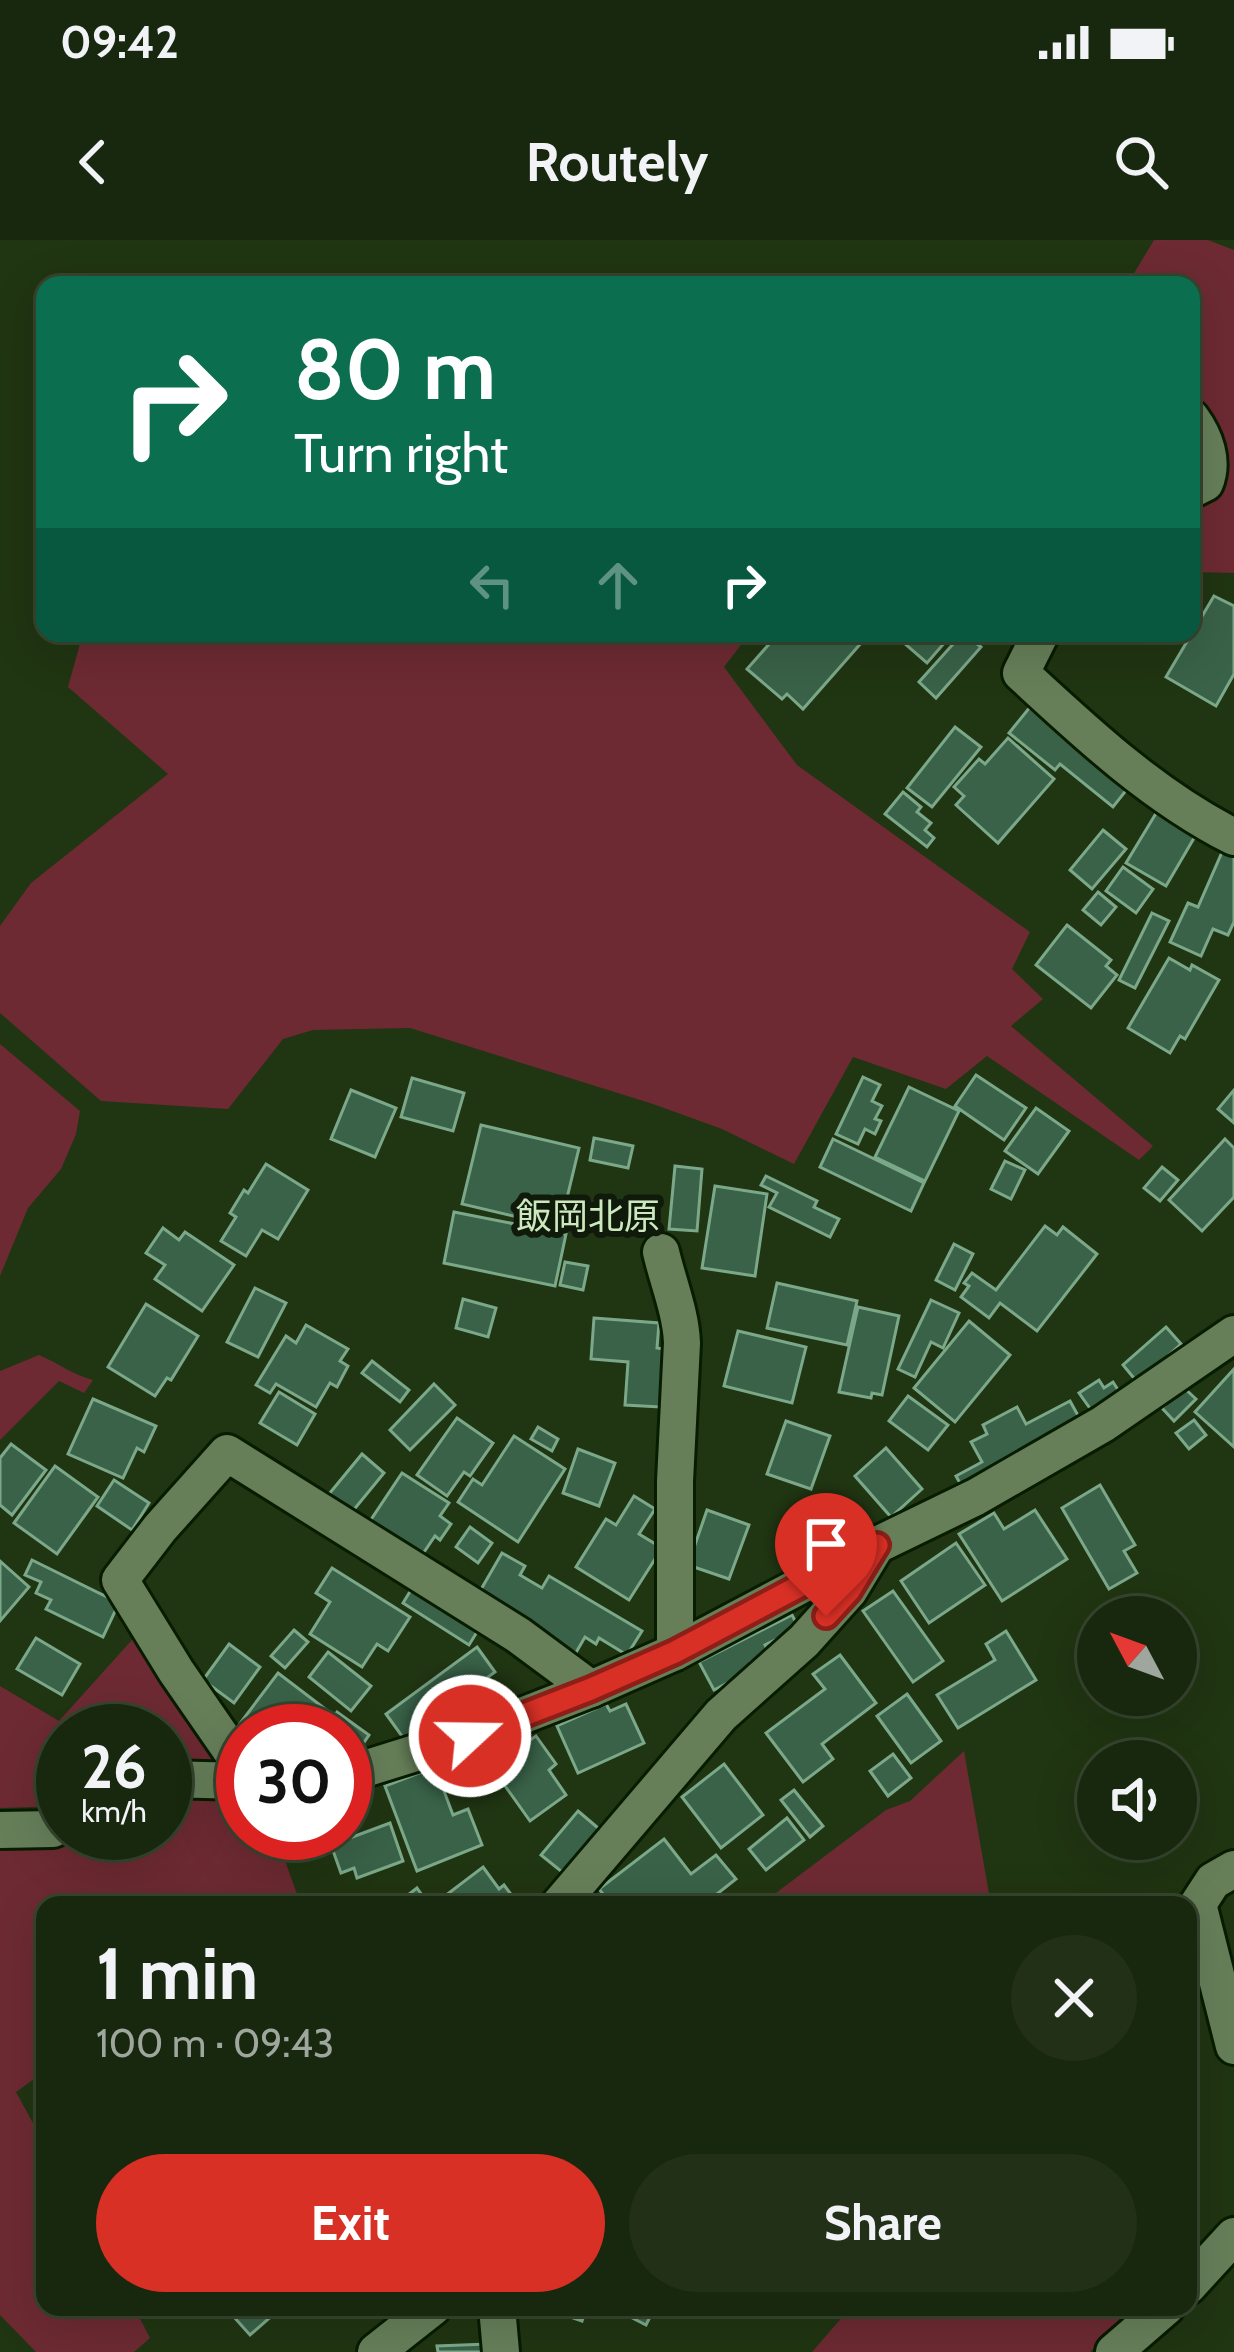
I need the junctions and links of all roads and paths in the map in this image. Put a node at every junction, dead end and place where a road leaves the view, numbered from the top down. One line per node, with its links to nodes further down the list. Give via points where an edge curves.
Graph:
1 (1200, 430): 2 (street, via 1210,472)
2 (1200, 485)
3 (1037, 642): 4 (street, via 1021,674 1151,785)
4 (1234, 838)
5 (661, 1252): 8 (street, via 682,1343)
6 (1234, 1334): 7 (street, via 1103,1424)
7 (877, 1545): 8 (street); 15 (street, via 849,1591 721,1715)
8 (675, 1652): 9 (street)
9 (591, 1689): 10 (street, via 227,1453 120,1580); 11 (street)
10 (216, 1729)
11 (372, 1767)
12 (36, 1828): 13 (street)
13 (0, 1829)
14 (1234, 1869): 16 (street, via 1213,1881 1198,1904)
15 (568, 1896)
16 (1234, 2046)
17 (1234, 2236): 18 (street)
18 (1197, 2276)
19 (422, 2316): 22 (street)
20 (498, 2316): 23 (street)
21 (1156, 2316): 24 (street)
22 (376, 2352)
23 (501, 2352)
24 (1114, 2352)

